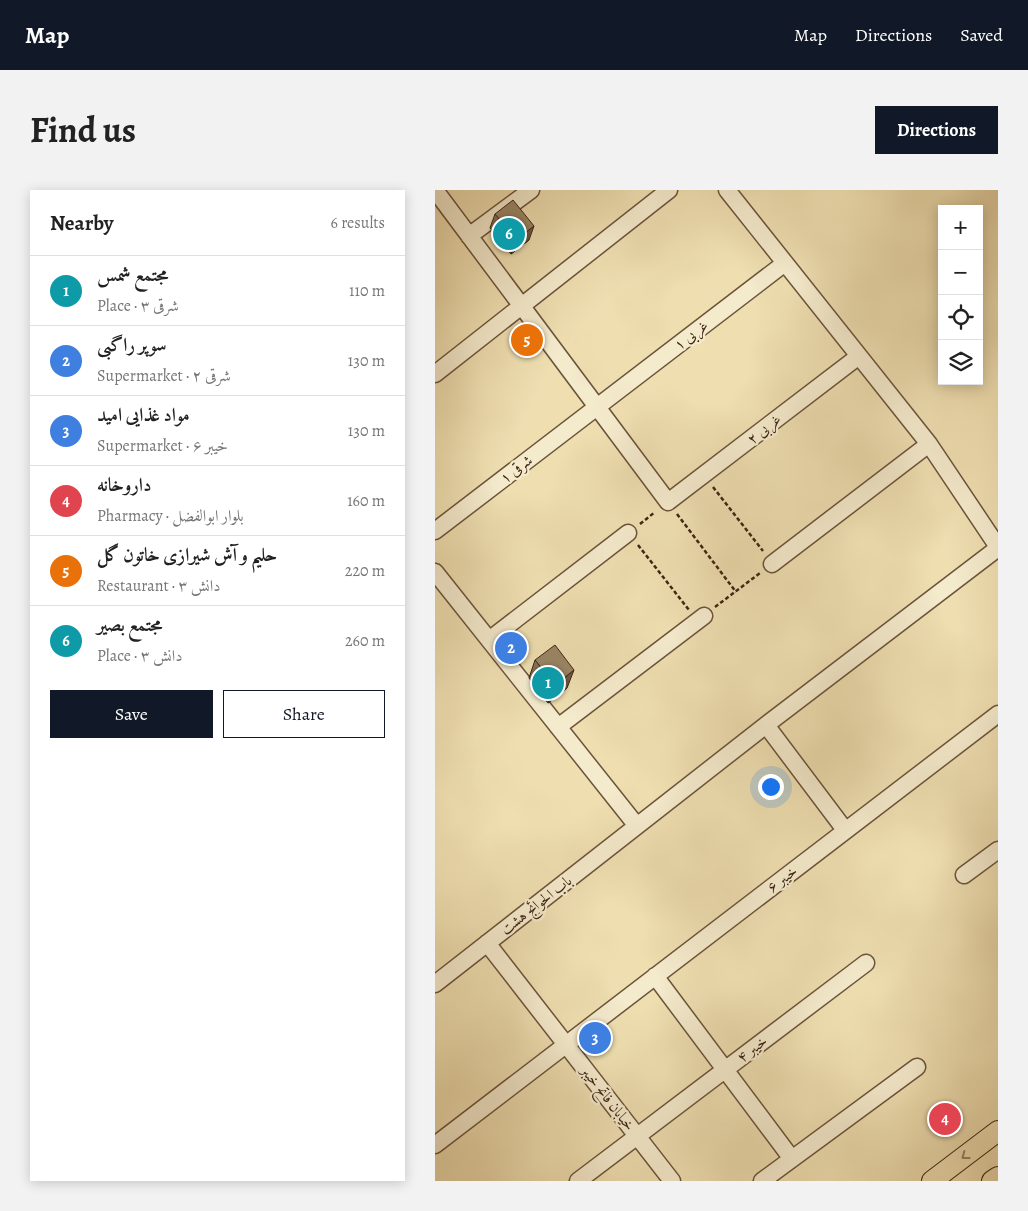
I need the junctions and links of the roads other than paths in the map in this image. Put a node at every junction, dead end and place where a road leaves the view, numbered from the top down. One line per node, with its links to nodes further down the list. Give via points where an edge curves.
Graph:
1 (435, 190): 5 (street)
2 (531, 190): 5 (street)
3 (669, 190): 7 (street)
4 (727, 190): 6 (street)
5 (469, 236): 7 (street)
6 (785, 264): 8 (street); 10 (street, ۱ غربی)
7 (521, 306): 9 (street); 10 (street)
8 (859, 356): 10 (street, ۲ غربی, via 668,502); 11 (street)
9 (435, 374)
10 (597, 407): 12 (street, ۱ شرقی)
11 (929, 444): 14 (street); 15 (street)
12 (435, 531)
13 (628, 533): 18 (street)
14 (998, 547): 20 (street, باب الحوائج هشت)
15 (773, 564)
16 (435, 572): 18 (street)
17 (701, 618): 21 (street)
18 (489, 640): 21 (street)
19 (998, 714): 23 (street, خیبر ۶)
20 (766, 725): 22 (street, باب الحوائج هشت); 23 (street)
21 (558, 727): 22 (street)
22 (637, 826): 26 (street, باب الحوائج هشت)
23 (845, 830): 28 (street, خیبر ۶)
24 (998, 850): 25 (street)
25 (964, 875)
26 (487, 943): 29 (street, باب الحوائج هشت); 30 (street, خیابان فاتح خیبر)
27 (867, 963): 32 (street, خیبر ۴)
28 (655, 976): 30 (street, خیبر ۶); 32 (street)
29 (435, 984)
30 (566, 1044): 34 (street, خیابان فاتح خیبر); 35 (street, خیبر ۶)
31 (917, 1067): 36 (street)
32 (725, 1070): 34 (street, خیبر ۴); 36 (street)
33 (998, 1131): 41 (main road, one-way to 41)
34 (637, 1136): 38 (street, خیبر ۴); 39 (street, خیابان فاتح خیبر)
35 (435, 1145)
36 (792, 1159): 40 (street)
37 (998, 1176): 42 (main road)
38 (578, 1181)
39 (672, 1181)
40 (762, 1181)
41 (932, 1181)
42 (992, 1181)

